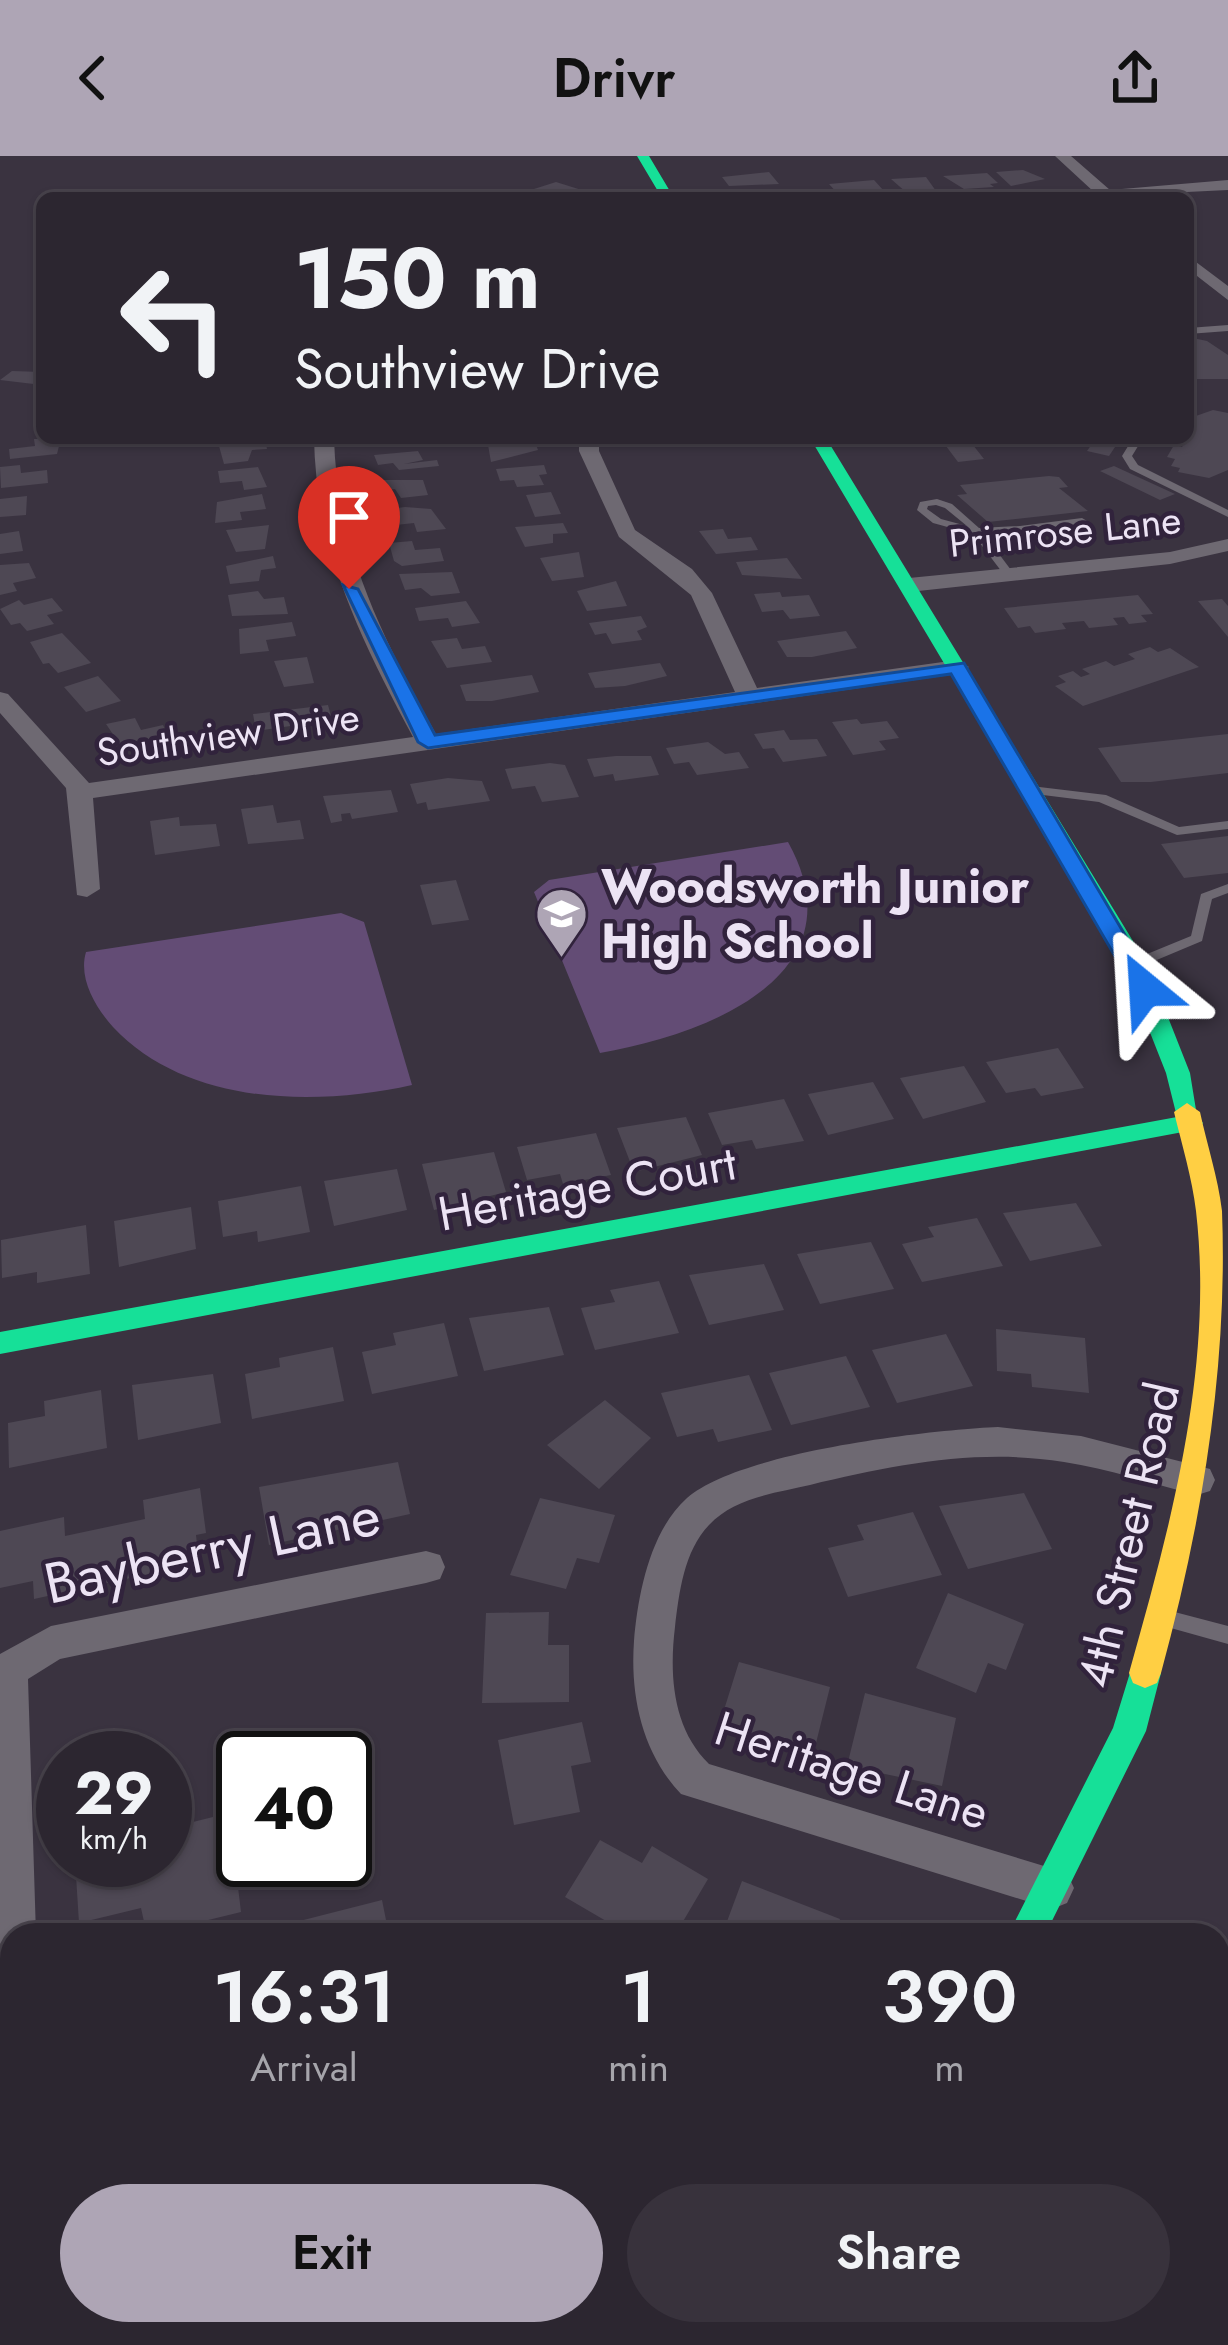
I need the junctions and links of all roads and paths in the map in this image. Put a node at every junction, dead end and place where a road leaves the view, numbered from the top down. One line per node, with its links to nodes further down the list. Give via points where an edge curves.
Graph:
1 (643, 156): 4 (street)
2 (1062, 156): 5 (street)
3 (1228, 185): 6 (street)
4 (664, 192)
5 (1102, 192)
6 (1158, 192)
7 (1194, 269): 9 (street)
8 (1194, 270): 10 (street)
9 (1228, 272)
10 (1228, 295)
11 (1228, 328): 12 (lane)
12 (1194, 331)
13 (324, 444): 25 (street, via 326,500 344,573)
14 (589, 444): 23 (street, via 624,531 697,587)
15 (822, 444): 21 (street, 4th Street Road)
16 (1134, 444): 17 (lane, via 1127,456 1134,467)
17 (1228, 514)
18 (1082, 521): 20 (lane, via 973,530)
19 (1228, 545): 20 (street, Primrose Lane)
20 (1009, 574): 21 (street, Primrose Lane)
21 (909, 585): 22 (street, 4th Street Road)
22 (957, 667): 23 (street, Southview Drive); 26 (street, 4th Street Road)
23 (749, 697): 25 (street, Southview Drive)
24 (0, 699): 27 (street)
25 (428, 742): 27 (street, Southview Drive)
26 (1030, 790): 28 (lane, via 1102,798 1177,831); 31 (street, 4th Street Road)
27 (80, 792): 30 (street)
28 (1228, 825)
29 (1228, 888): 31 (lane, via 1206,897 1197,938)
30 (87, 889)
31 (1135, 964): 32 (street, 4th Street Road)
32 (1190, 1123): 33 (street, Heritage Court); 34 (street, 4th Street Road, via 1209,1213)
33 (0, 1343)
34 (1220, 1366): 35 (street, 4th Street Road)
35 (1197, 1480): 37 (street, 4th Street Road); 39 (street, Heritage Lane, via 1062,1447 986,1442 900,1450 712,1502 684,1528 666,1572 652,1678 670,1749 696,1780)
36 (426, 1568): 40 (street, Bayberry Lane, via 51,1643 8,1670)
37 (1161, 1618): 38 (lane); 39 (street, 4th Street Road, via 1129,1731)
38 (1228, 1635)
39 (1052, 1888): 41 (street, 4th Street Road)
40 (14, 1923)
41 (1033, 1923)

